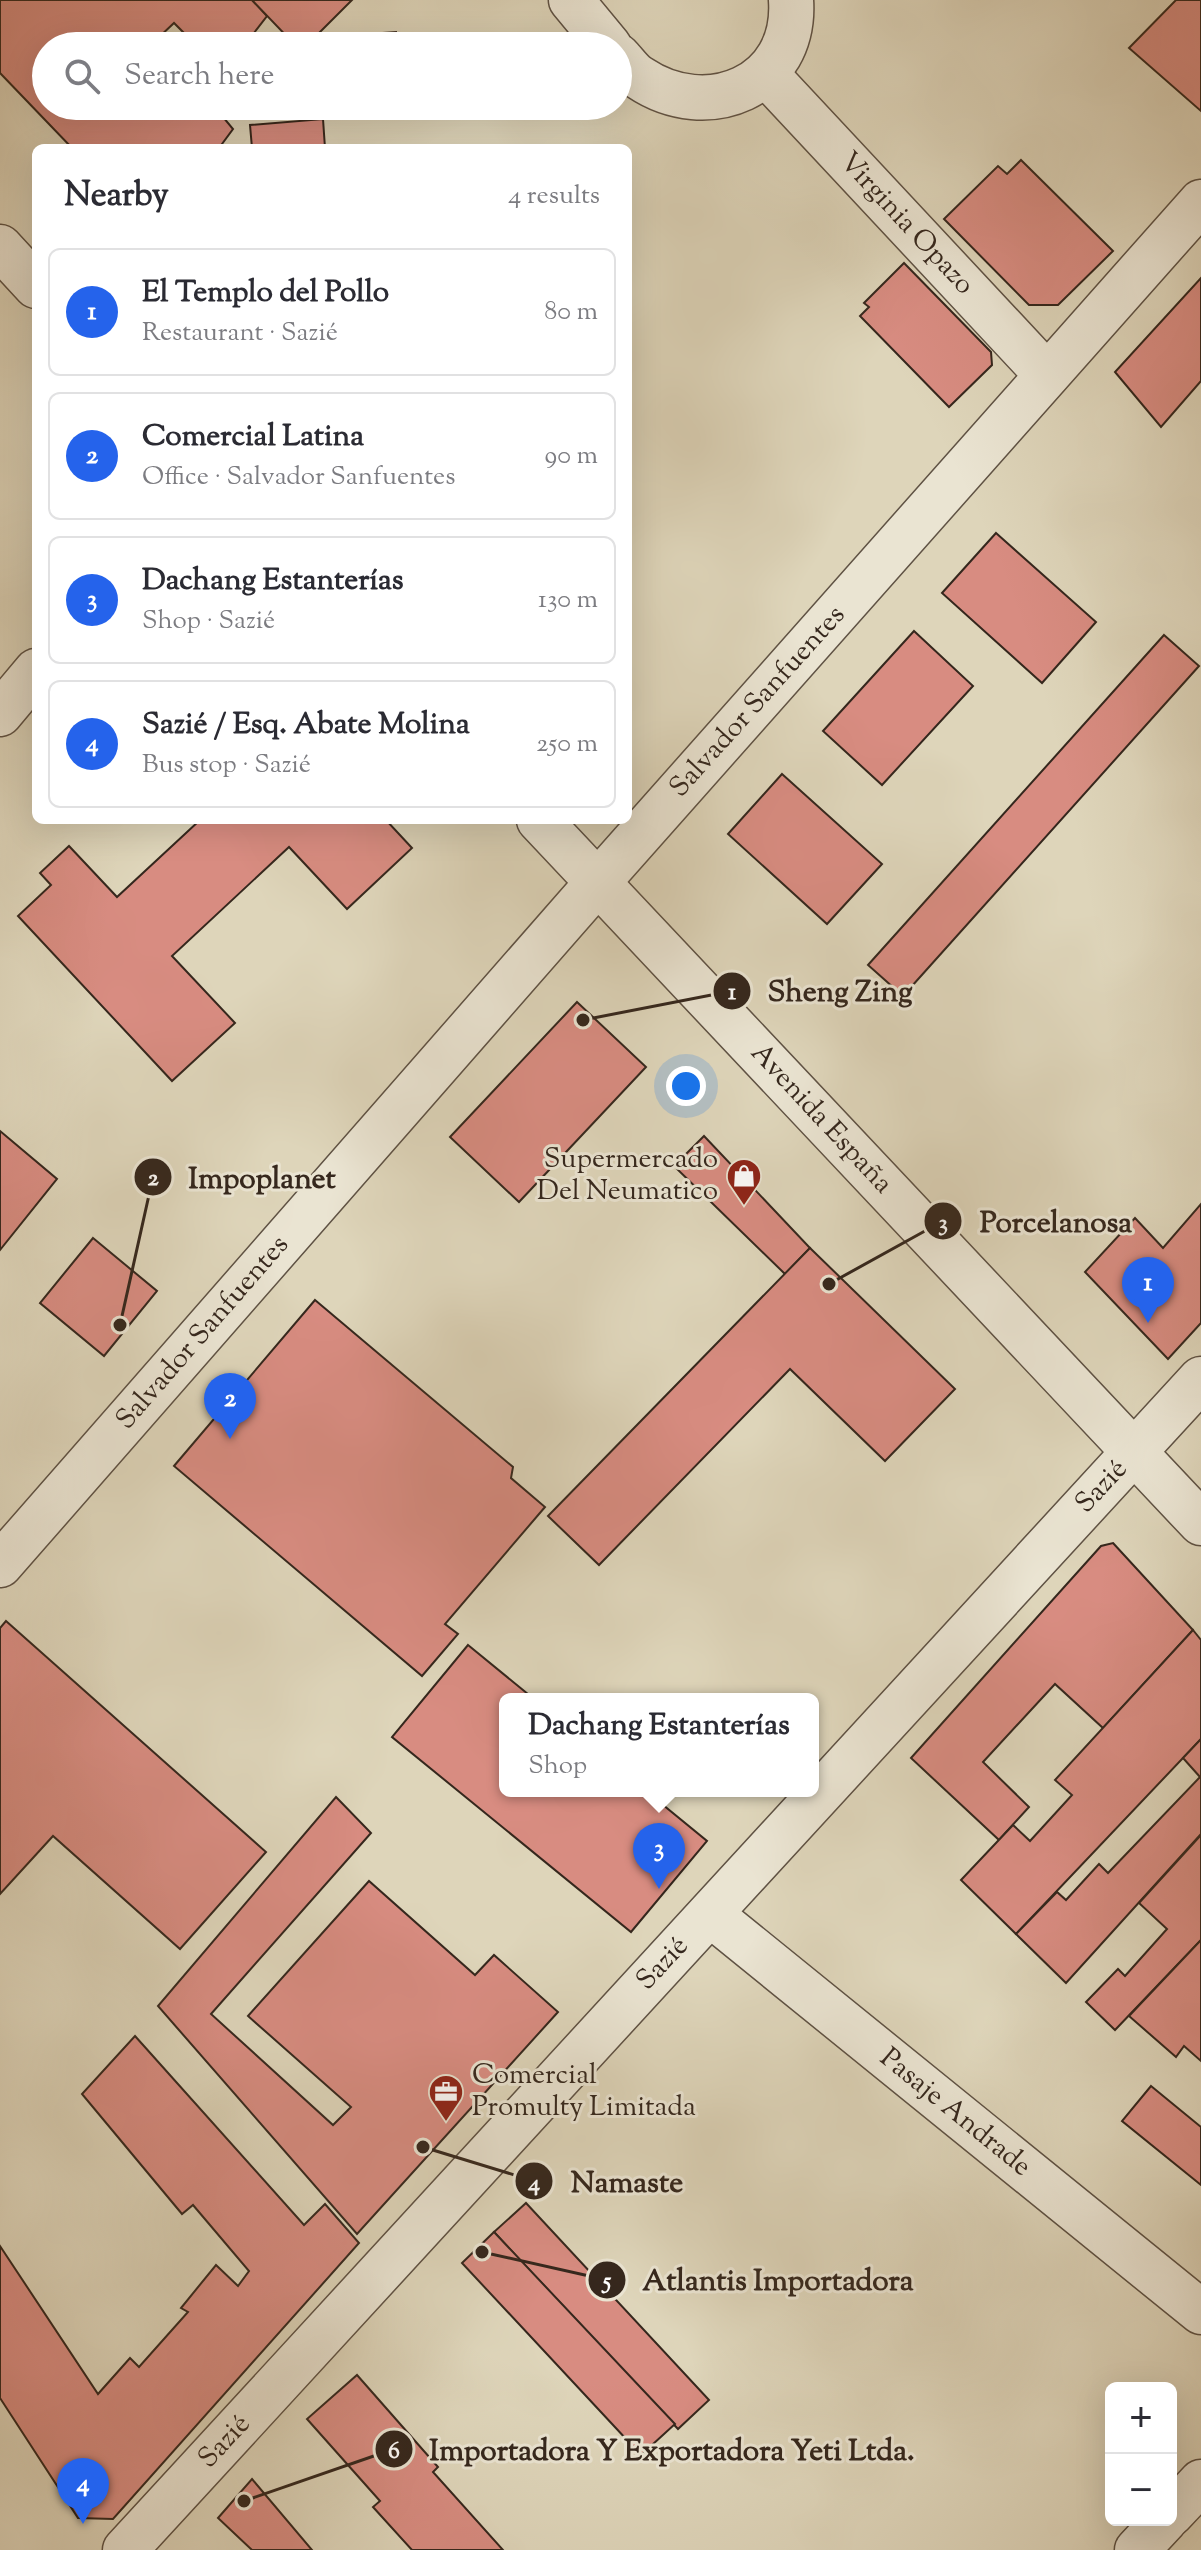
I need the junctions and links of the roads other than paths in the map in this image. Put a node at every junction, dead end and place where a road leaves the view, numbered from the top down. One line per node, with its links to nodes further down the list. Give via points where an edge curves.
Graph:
1 (571, 0): 3 (street)
2 (791, 0): 5 (street, via 786,39)
3 (597, 32)
4 (632, 72): 5 (street, via 666,92 701,100 743,89)
5 (766, 74): 9 (street, Virginia Opazo)
6 (1201, 202): 9 (street, Salvador Sanfuentes)
7 (0, 247): 8 (street)
8 (32, 282)
9 (1047, 375): 13 (street, Salvador Sanfuentes)
10 (32, 676): 11 (street)
11 (0, 714)
12 (543, 824): 13 (street, Avenida España)
13 (598, 882): 15 (street, Avenida España); 17 (street, Salvador Sanfuentes)
14 (1201, 1379): 15 (street, Sazié)
15 (1134, 1452): 16 (street, Avenida España); 18 (street, Sazié)
16 (1201, 1523)
17 (0, 1565)
18 (819, 1795)
19 (817, 1797): 20 (street, Sazié)
20 (710, 1914): 21 (street, Pasaje Andrade); 24 (street, Sazié)
21 (1201, 2312)
22 (1201, 2482): 23 (street)
23 (1159, 2533)
24 (125, 2550)

